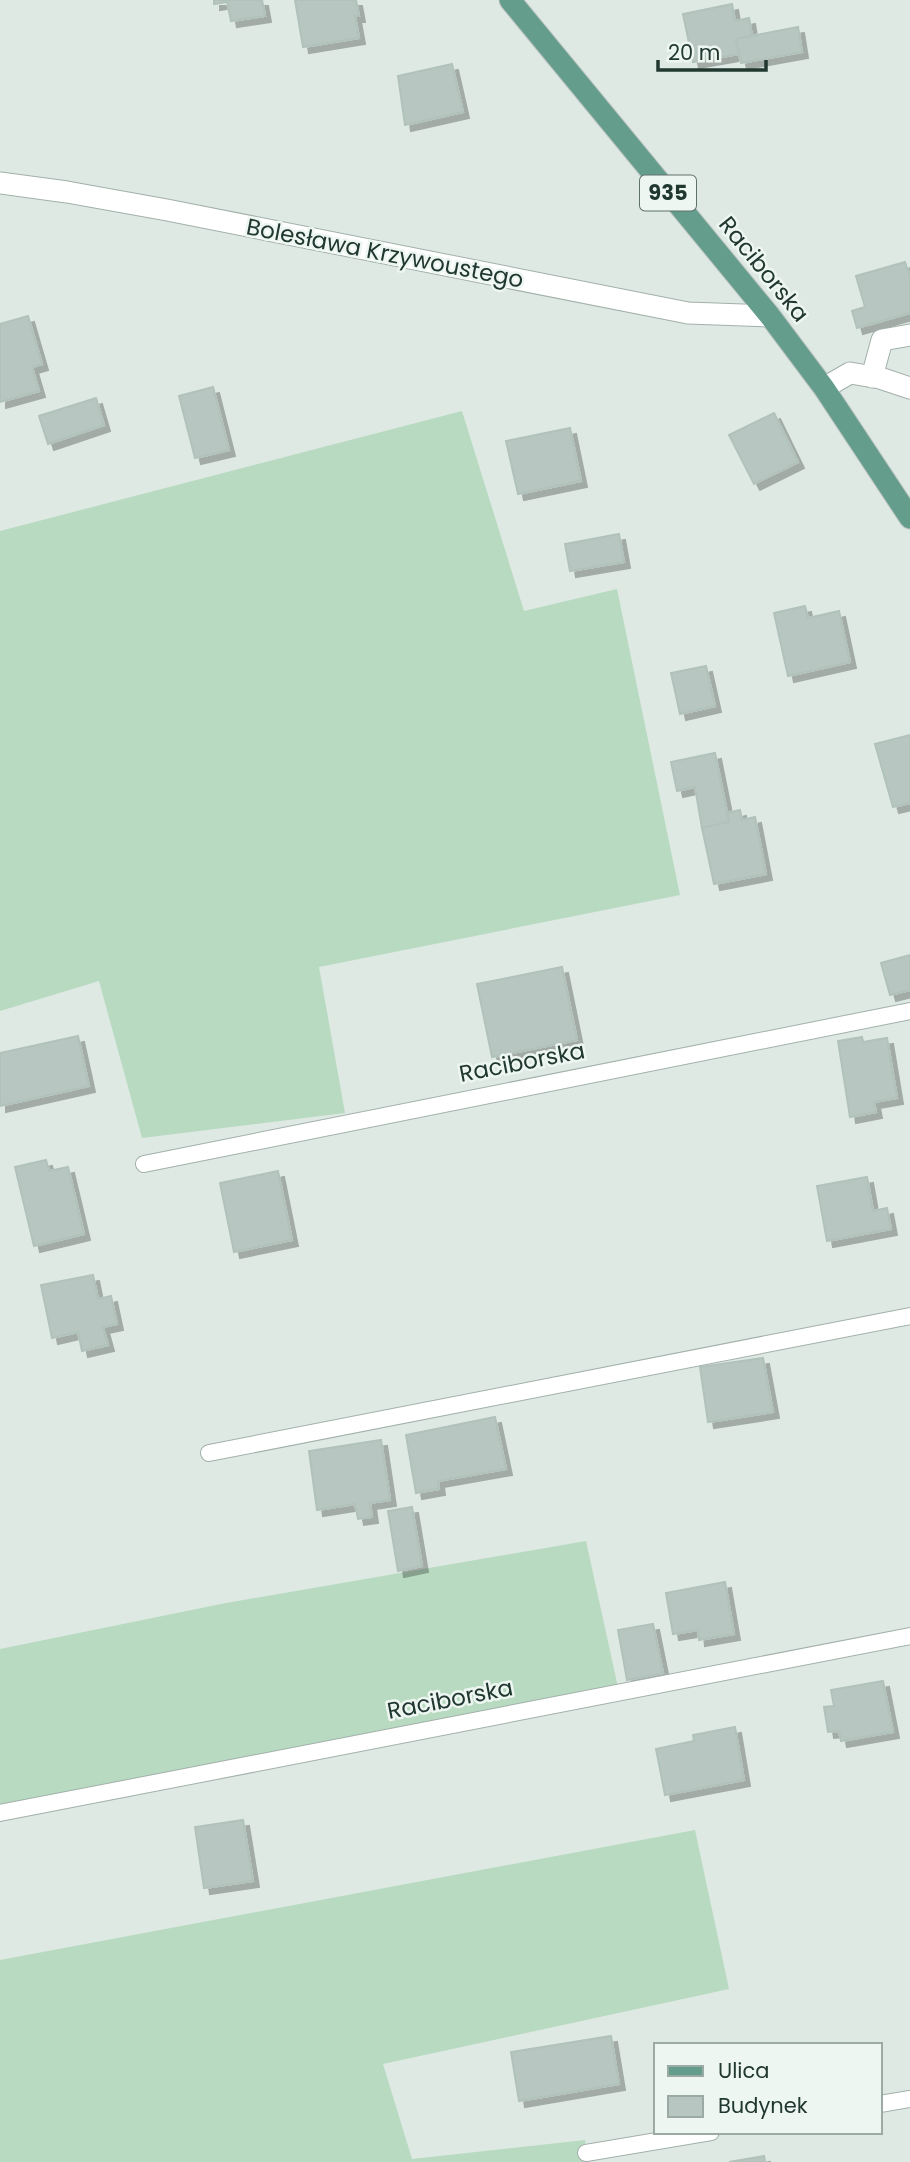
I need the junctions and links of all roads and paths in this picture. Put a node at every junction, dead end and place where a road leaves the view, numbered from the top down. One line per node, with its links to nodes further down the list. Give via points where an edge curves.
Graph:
1 (510, 0): 3 (main road, Raciborska / 935)
2 (0, 183): 3 (street, Bolesława Krzywoustego, via 167,210 688,313)
3 (769, 316): 6 (main road, Raciborska / 935)
4 (910, 335): 5 (street, via 882,340)
5 (872, 377): 6 (street, via 850,373); 7 (street)
6 (824, 388): 8 (main road, Raciborska / 935)
7 (910, 388)
8 (910, 518)
9 (910, 1011): 10 (lane, Raciborska)
10 (144, 1164)
11 (910, 1316): 12 (lane)
12 (209, 1453)
13 (910, 1636): 14 (lane, Raciborska)
14 (0, 1813)
15 (910, 2099): 16 (lane)
16 (882, 2104)
17 (699, 2134): 18 (lane)
18 (586, 2153)

